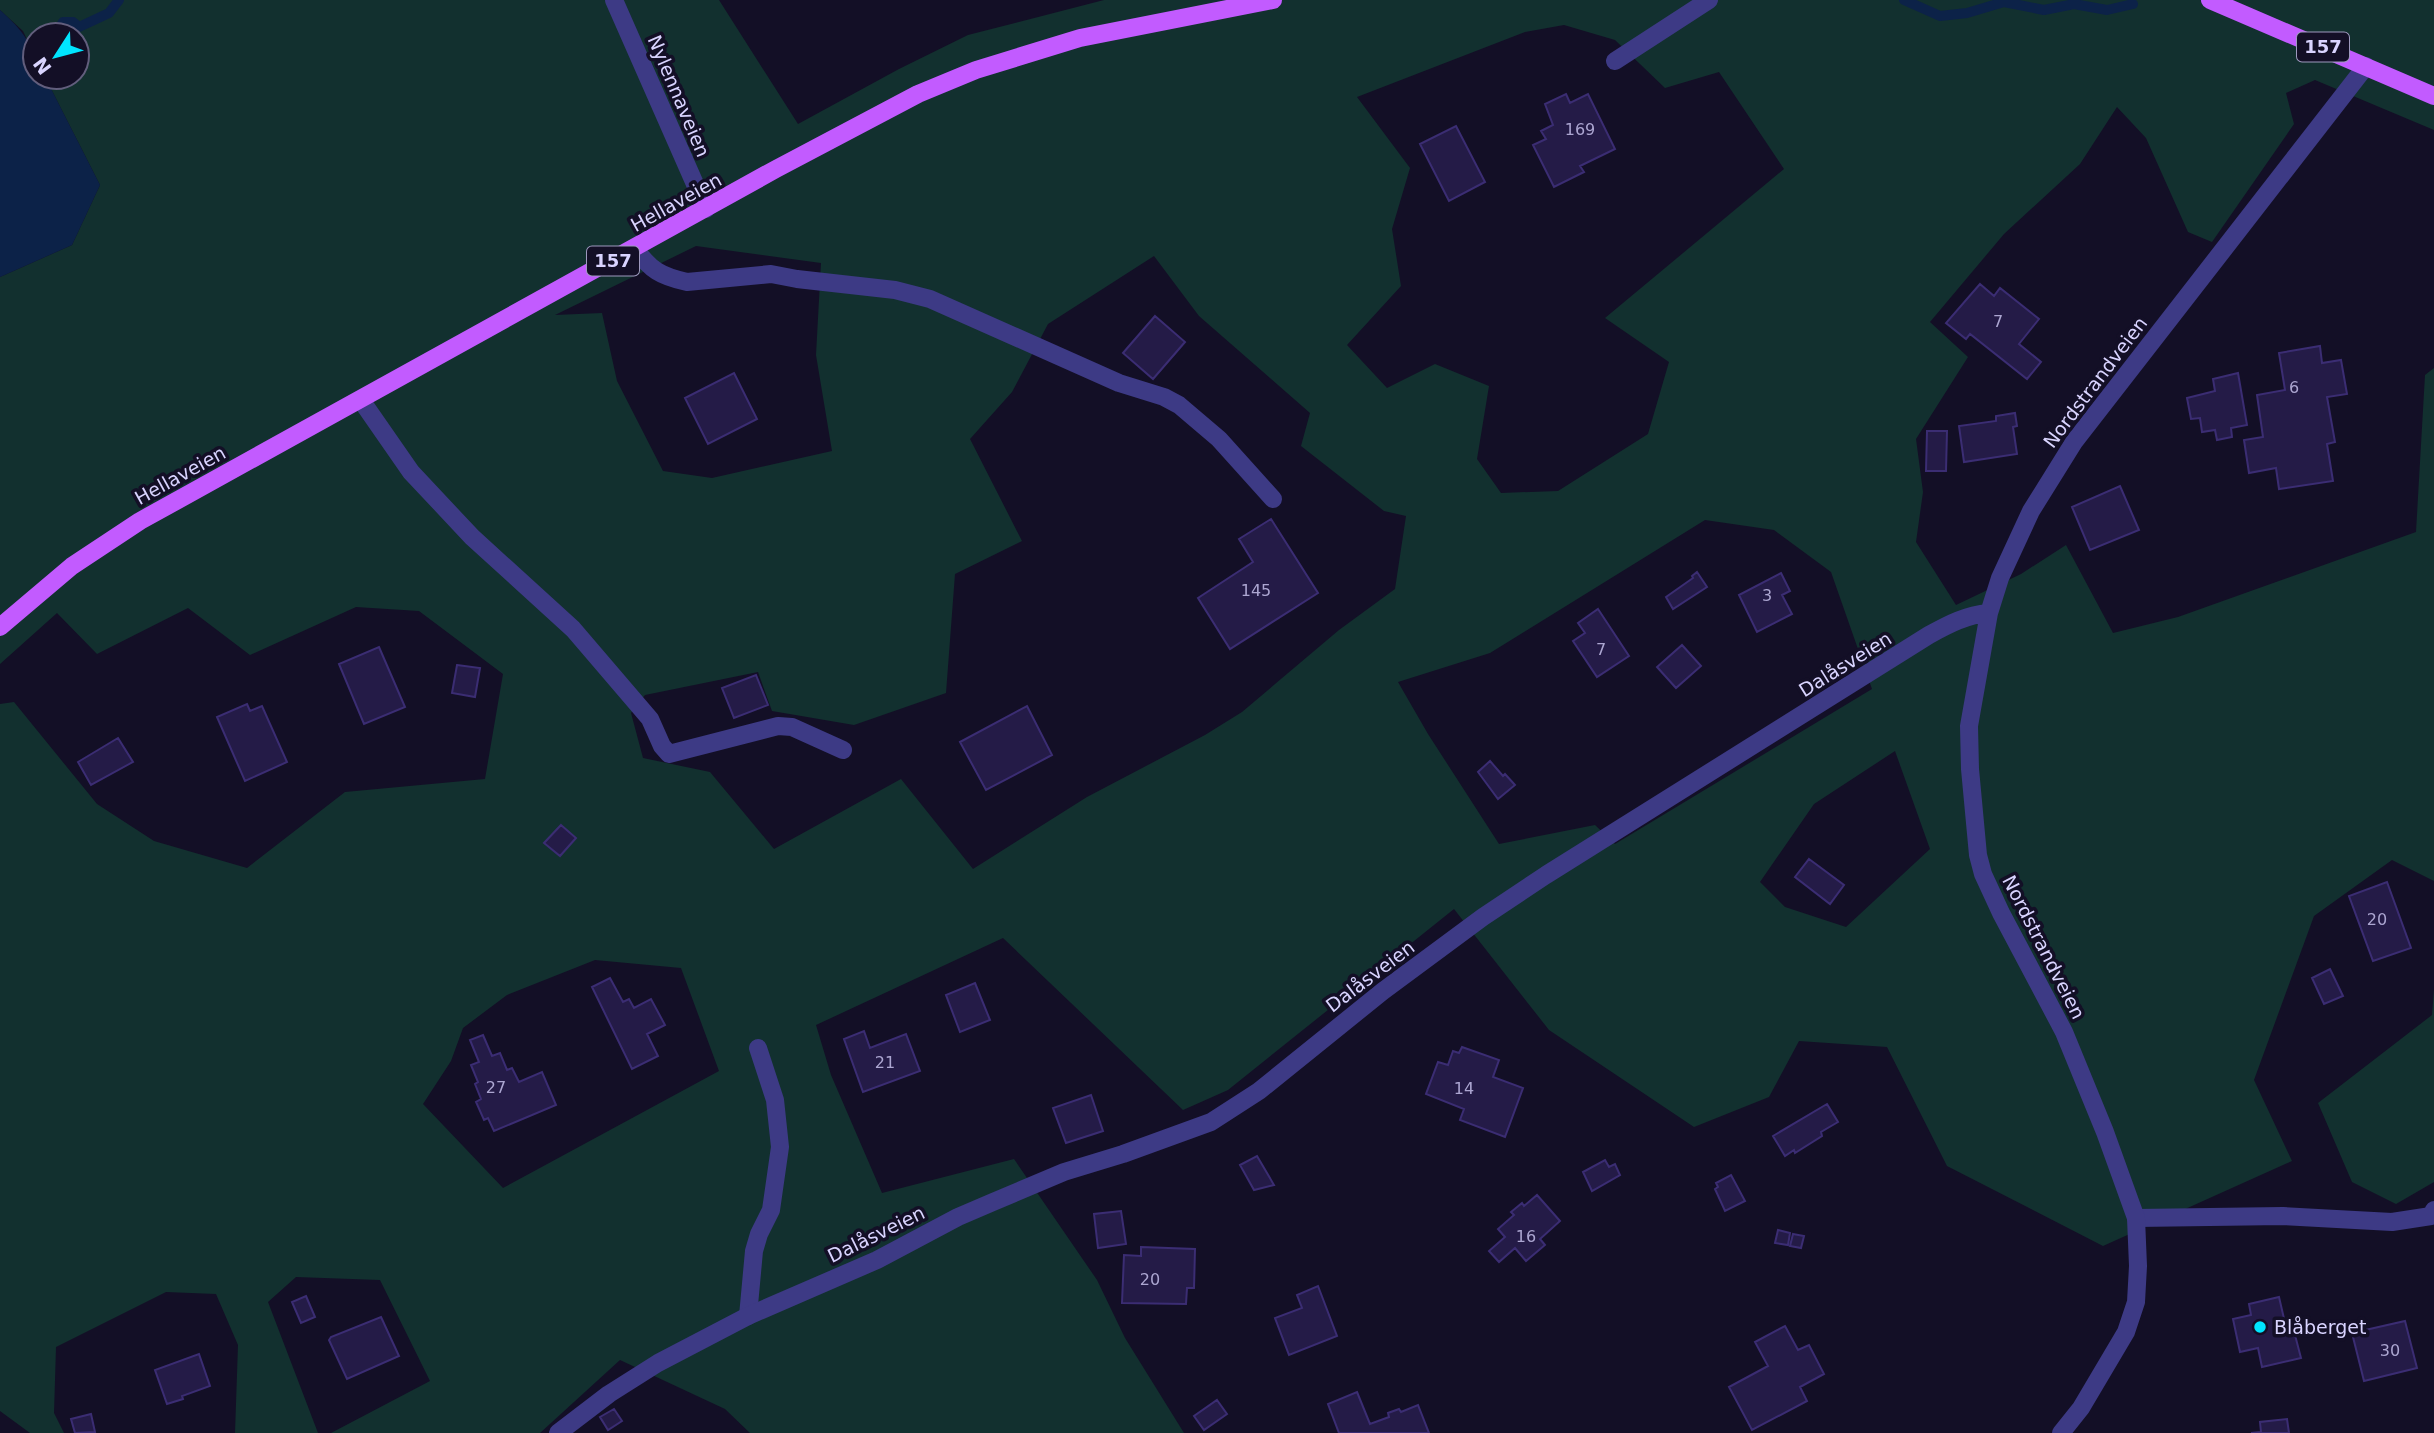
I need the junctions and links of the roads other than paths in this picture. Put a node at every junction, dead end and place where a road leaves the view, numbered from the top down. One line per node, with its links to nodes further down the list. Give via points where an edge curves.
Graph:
1 (614, 0): 8 (street, Nylennaveien)
2 (1273, 0): 8 (main road, Hellaveien / 157, via 1080,38 976,70 878,114)
3 (1709, 0): 5 (street)
4 (2210, 0): 6 (main road, 157)
5 (1615, 61)
6 (2366, 66): 7 (main road, 157); 12 (street, Nordstrandveien, via 2074,442 2031,511)
7 (2434, 96)
8 (706, 209): 9 (main road, Hellaveien / 157)
9 (635, 249): 10 (main road, Hellaveien / 157); 11 (street, via 649,268 687,282 771,274 930,299 1179,405 1219,439)
10 (360, 400): 13 (main road, Hellaveien / 157, via 140,521 72,566); 14 (street, via 411,472 471,537 573,629 650,719 669,754 778,726 792,727)
11 (1273, 499)
12 (1989, 613): 17 (street, Nordstrandveien, via 1969,726 1978,855 2001,913 2064,1031); 18 (street, Dalåsveien, via 1959,619 1929,635 1546,875 1483,917 1259,1091 1211,1122 1064,1172)
13 (0, 627)
14 (843, 750)
15 (758, 1048): 18 (street, via 775,1100 780,1147 776,1191 754,1251)
16 (2434, 1210): 17 (street, via 2431,1216 2392,1222 2283,1216)
17 (2136, 1218): 20 (street, Nordstrandveien, via 2136,1302 2126,1332)
18 (748, 1316): 19 (street, Dalåsveien, via 658,1363)
19 (558, 1433)
20 (2061, 1433)

